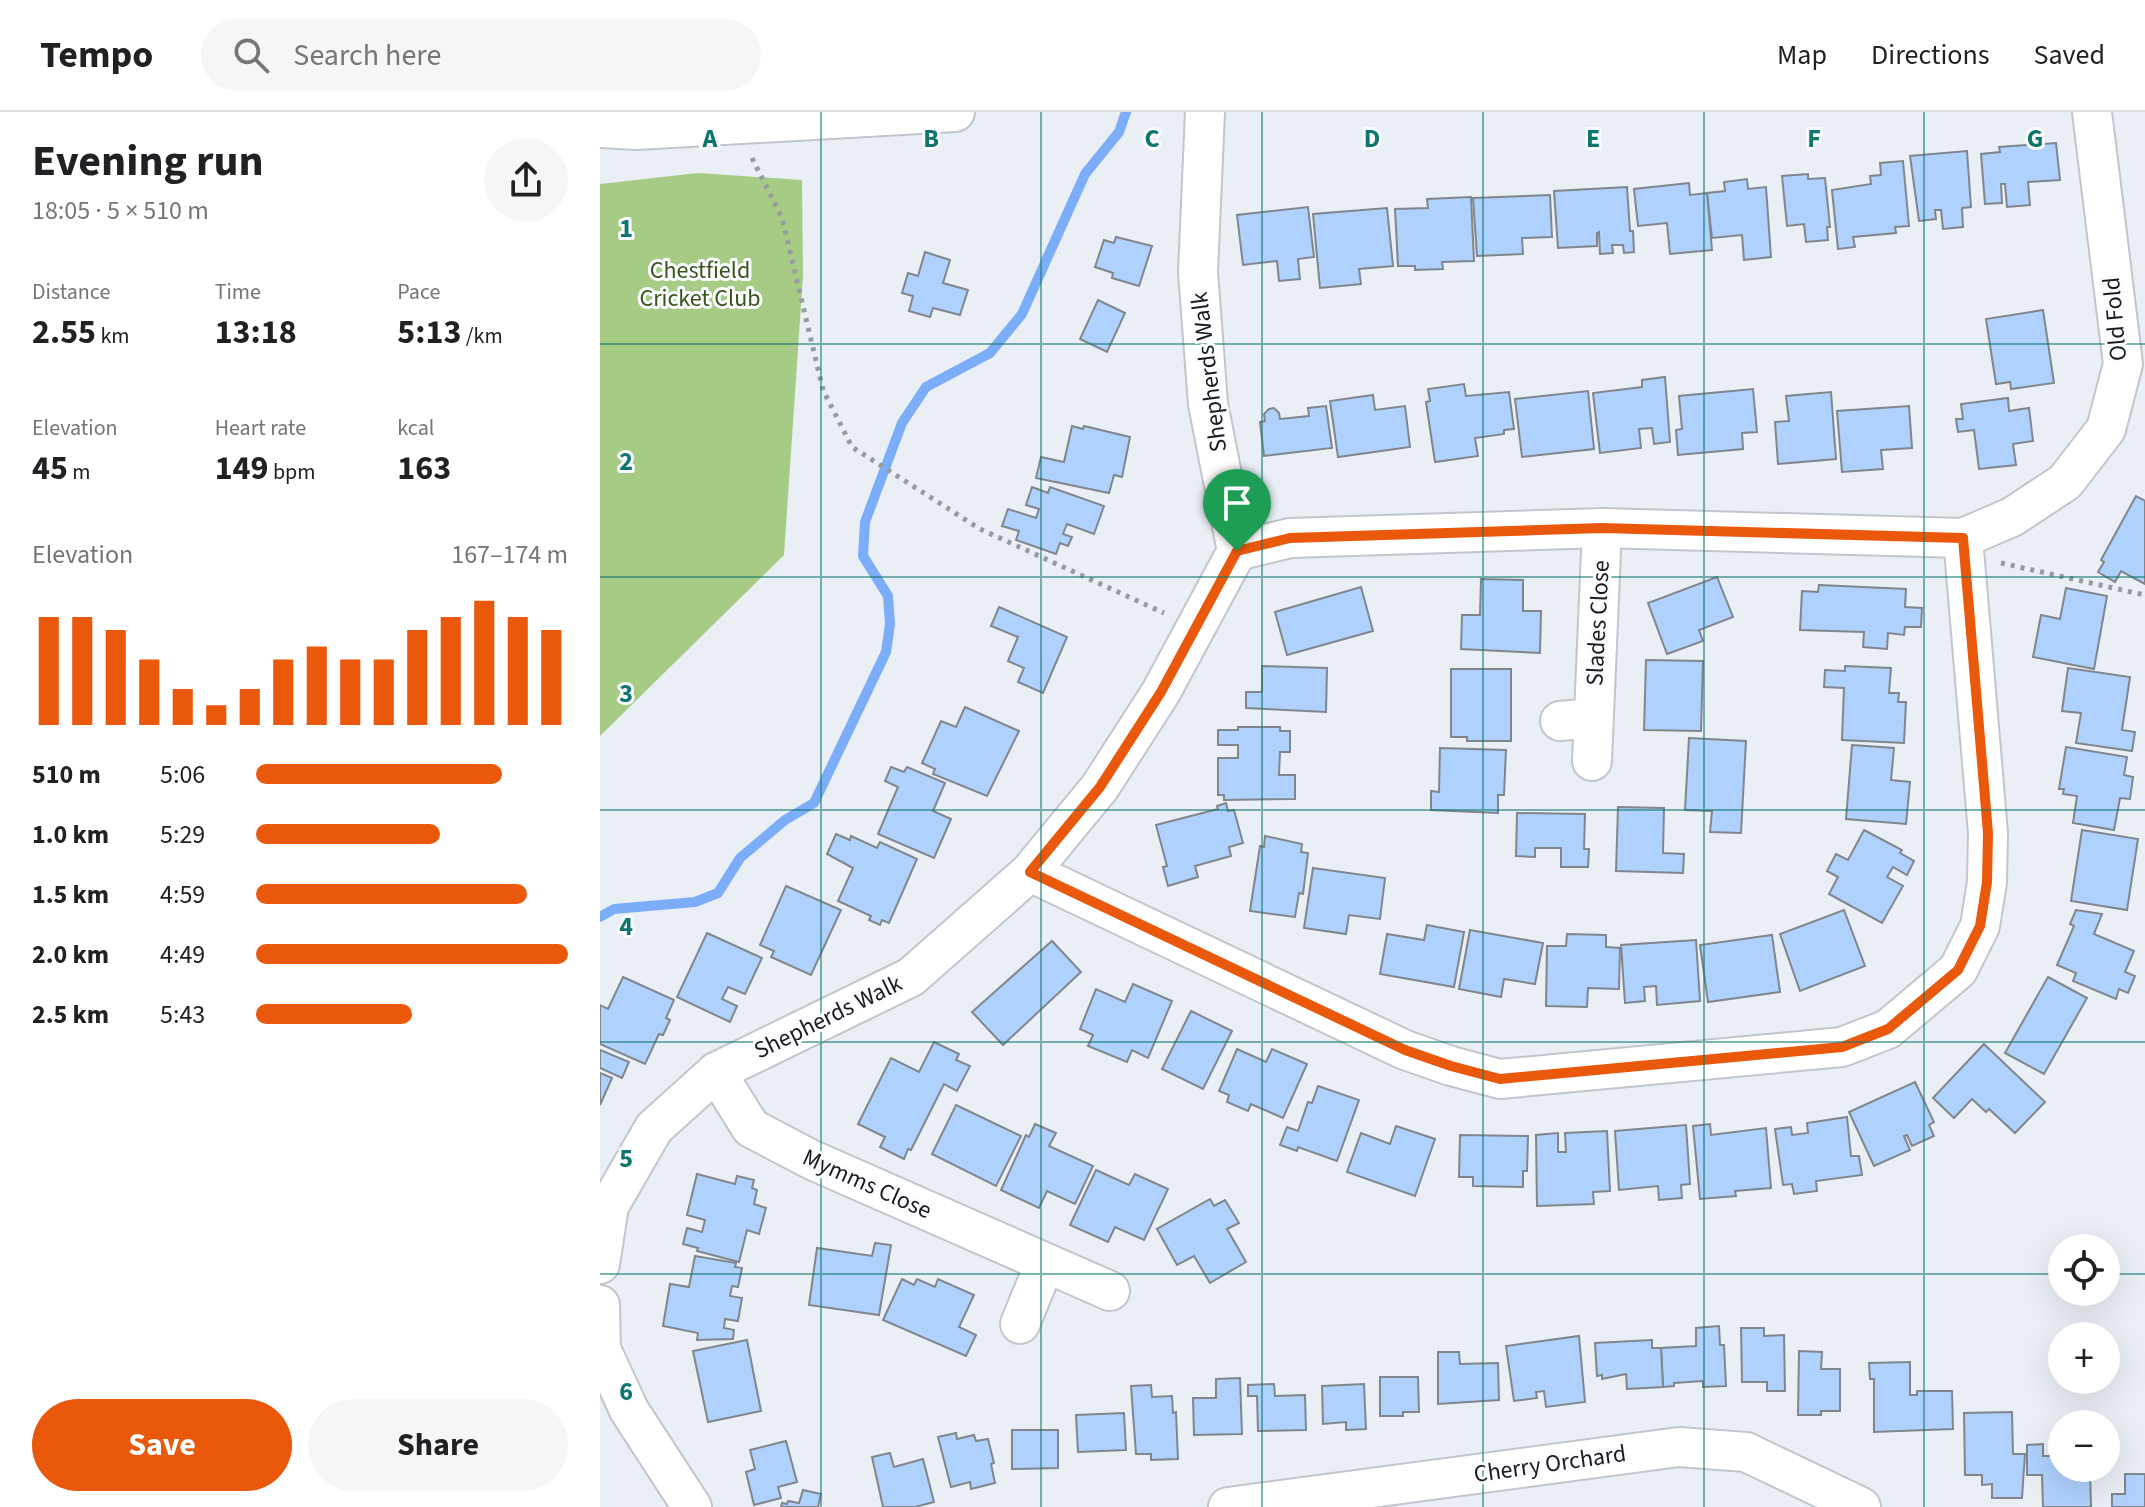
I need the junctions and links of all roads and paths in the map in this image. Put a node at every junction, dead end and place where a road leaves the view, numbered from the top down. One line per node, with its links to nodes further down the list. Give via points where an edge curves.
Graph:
1 (955, 112): 5 (street)
2 (1205, 112): 9 (street, Shepherds Walk, via 1198,272 1208,404)
3 (2092, 112): 8 (street, Old Fold, via 2123,364 2106,429 2065,482)
4 (663, 120): 5 (street); 6 (street)
5 (735, 125): 11 (path, via 782,218 823,390 852,447 980,529)
6 (600, 128)
7 (1602, 528): 8 (street, Old Fold); 9 (street, Old Fold, via 1290,538); 12 (street, Slades Close, via 1576,719)
8 (1964, 546): 10 (path); 13 (street, via 1988,833 1980,926 1958,970 1925,1000 1888,1029 1842,1047 1500,1079 1405,1050)
9 (1237, 551): 11 (street, Shepherds Walk)
10 (2145, 595)
11 (1196, 628): 13 (street, Shepherds Walk, via 1100,787)
12 (1592, 761)
13 (1030, 872): 14 (street, Shepherds Walk, via 911,977)
14 (716, 1072): 15 (street, Mymms Close, via 751,1128); 16 (street, Shepherds Walk, via 654,1128 609,1206)
15 (1045, 1263): 17 (street, Mymms Close); 19 (street)
16 (600, 1264)
17 (1110, 1291)
18 (600, 1305): 20 (street, via 606,1361 629,1410)
19 (1020, 1324)
20 (692, 1507)
21 (1228, 1507): 22 (street, Cherry Orchard, via 1679,1447 1746,1452)
22 (1861, 1507)

